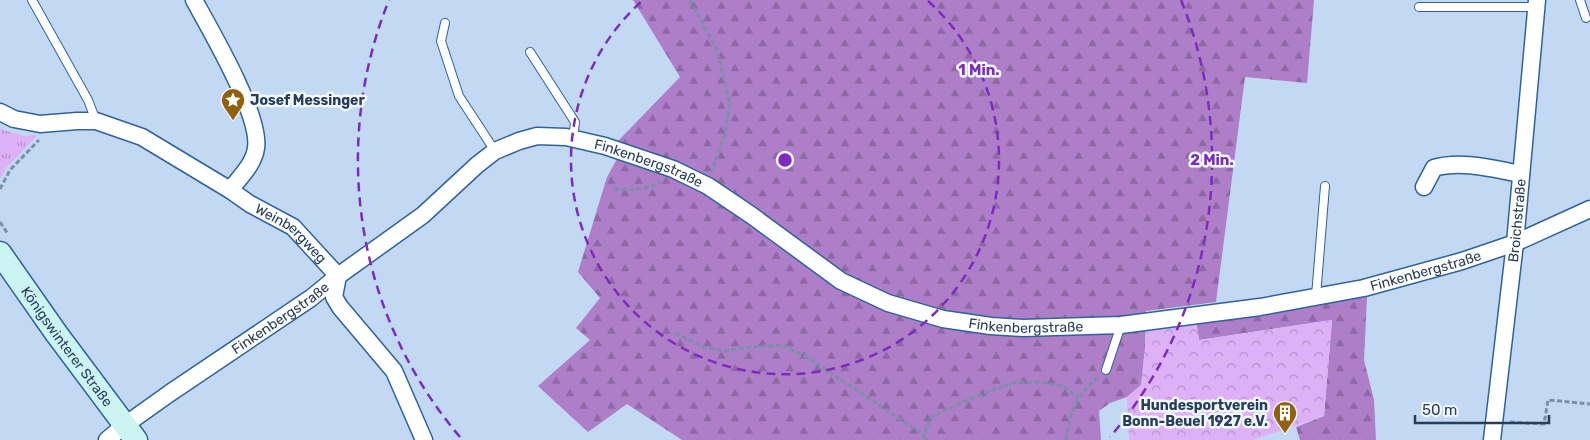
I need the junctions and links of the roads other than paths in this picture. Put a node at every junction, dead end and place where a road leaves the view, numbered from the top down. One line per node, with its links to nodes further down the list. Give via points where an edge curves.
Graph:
1 (32, 0): 10 (lane, via 88,100)
2 (194, 0): 16 (street, via 223,54 255,126 256,147 252,161)
3 (1580, 0): 6 (lane)
4 (1536, 4): 5 (lane); 13 (street, Broichstraße)
5 (1419, 7)
6 (1586, 18)
7 (445, 23): 12 (lane, via 441,41 459,96)
8 (530, 52): 11 (lane, via 575,122)
9 (0, 112): 10 (street, Weinbergweg, via 14,119 40,124)
10 (96, 121): 16 (street, Weinbergweg, via 142,138)
11 (573, 139): 12 (street, Finkenbergstraße, via 537,136); 22 (street, Finkenbergstraße, via 673,169 708,186 841,281 888,303 943,320 991,326)
12 (495, 151): 20 (street, Finkenbergstraße, via 423,215)
13 (1521, 174): 15 (street, via 1444,165 1434,168); 18 (street, Broichstraße)
14 (1325, 186): 21 (lane)
15 (1424, 187)
16 (230, 190): 20 (street, Weinbergweg, via 293,227)
17 (1590, 209): 18 (street, Finkenbergstraße)
18 (1516, 243): 21 (street, Finkenbergstraße, via 1364,288); 27 (street, Broichstraße)
19 (0, 253): 24 (main road, Königswinterer Straße)
20 (338, 276): 24 (street, Finkenbergstraße, via 311,298 170,393); 26 (street, Weinbergweg, via 334,297 394,371)
21 (1316, 296): 22 (street, Finkenbergstraße, via 1260,307)
22 (1121, 325): 23 (lane)
23 (1106, 370)
24 (131, 432): 25 (street, Finkenbergstraße)
25 (108, 440)
26 (424, 440)
27 (1492, 440)

